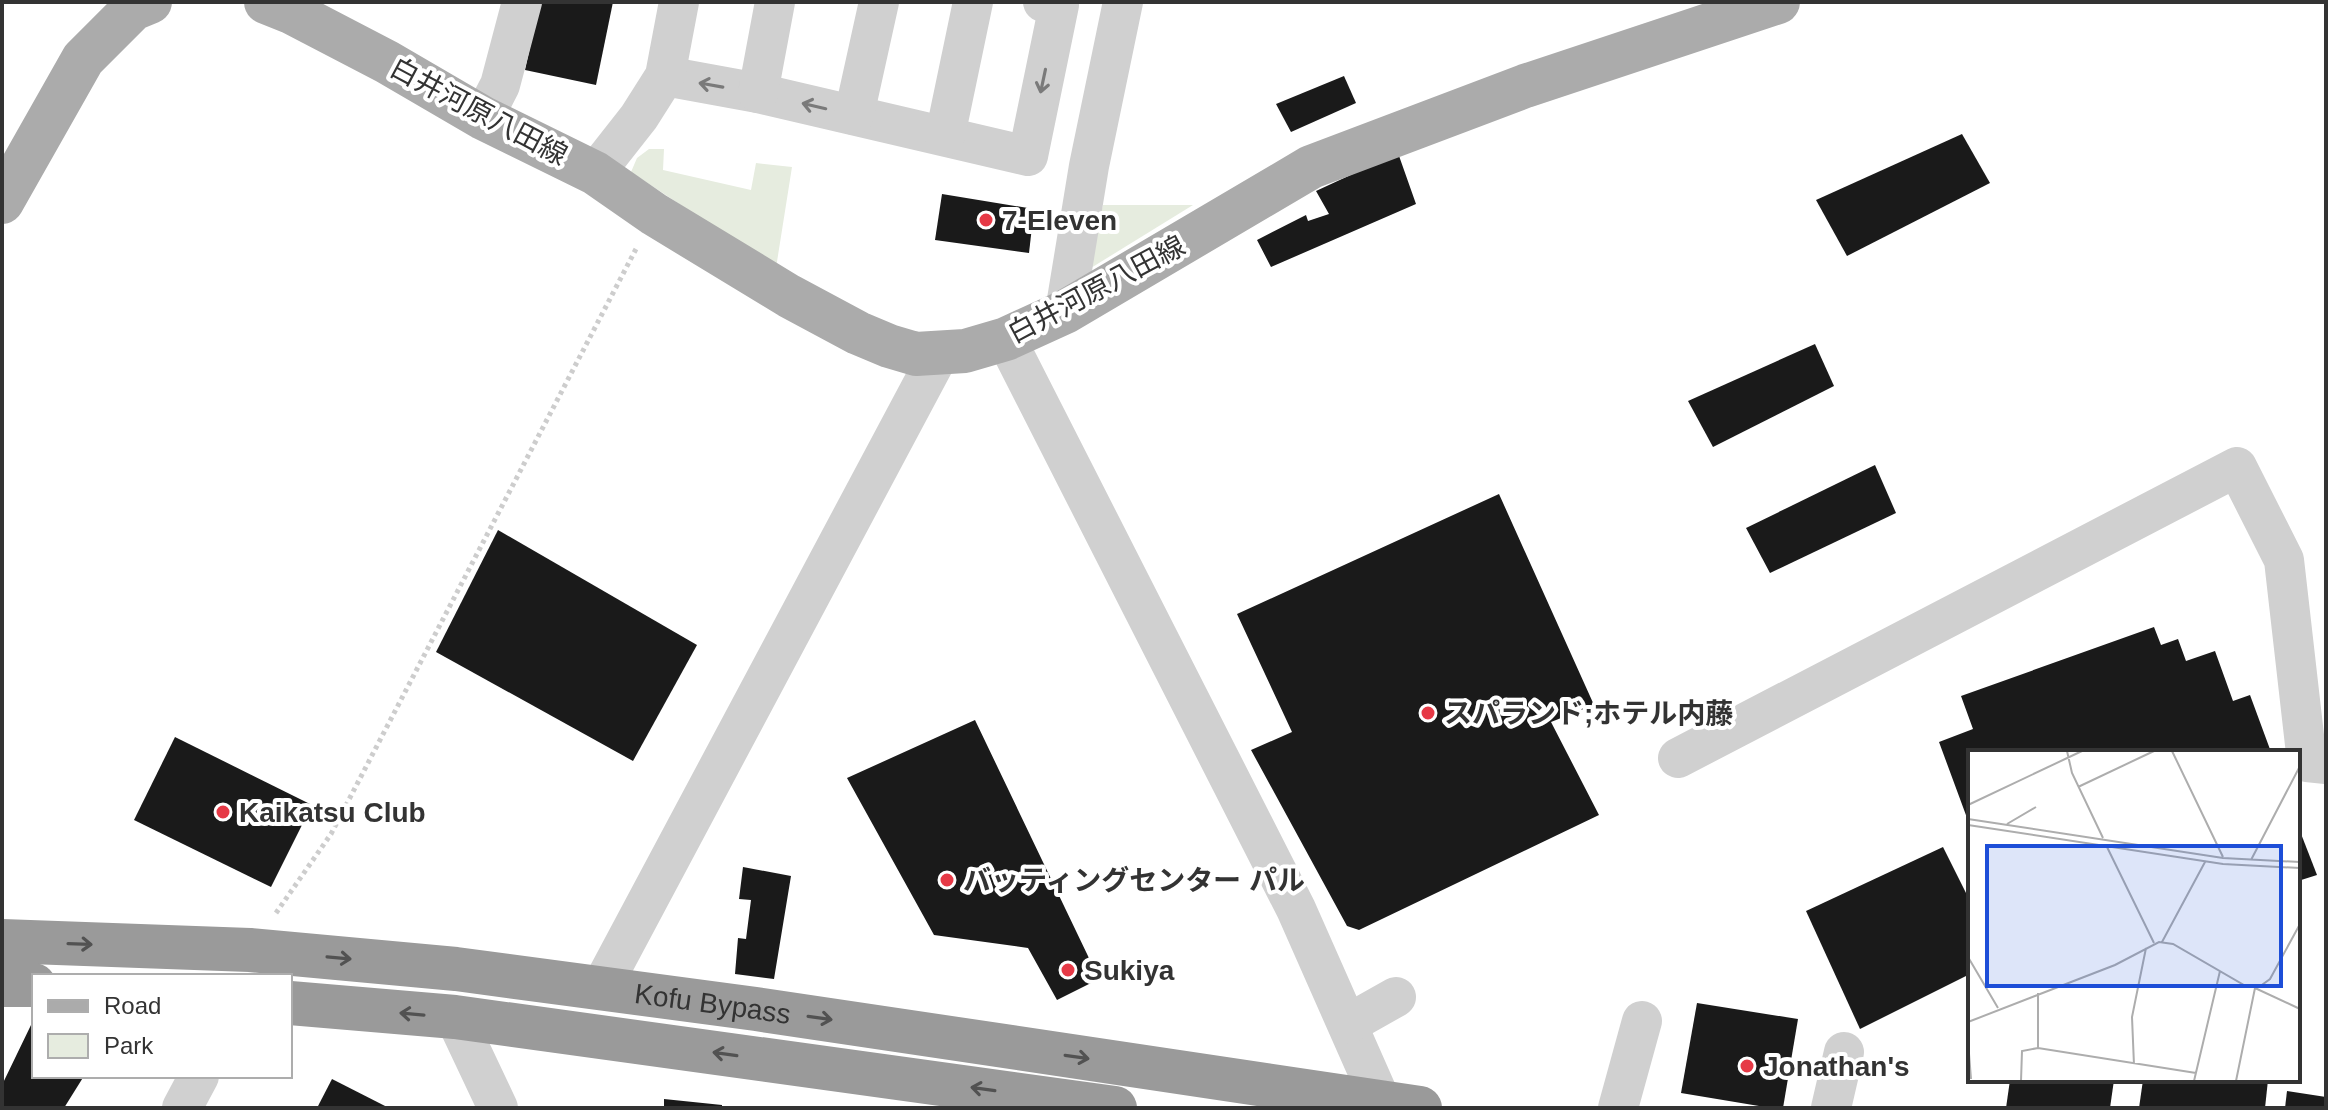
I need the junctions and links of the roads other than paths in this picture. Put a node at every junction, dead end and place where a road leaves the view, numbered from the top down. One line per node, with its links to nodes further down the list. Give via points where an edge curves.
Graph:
1 (150, 2): 17 (main road, via 133,9 83,59)
2 (266, 2): 14 (main road, 白井河原八田線, via 387,62)
3 (522, 2): 14 (street, via 500,85)
4 (679, 2): 11 (street)
5 (775, 2): 12 (street)
6 (879, 2): 13 (street)
7 (973, 2): 15 (street)
8 (1043, 2): 15 (street, one-way to 15, via 1059,5 1028,156)
9 (1123, 2): 18 (street)
10 (1778, 2): 18 (main road, 白井河原八田線, via 1525,86 1311,167)
11 (665, 76): 12 (street, one-way to 11); 16 (street)
12 (758, 93): 13 (street, one-way to 12)
13 (854, 115): 15 (street)
14 (483, 118): 16 (main road, 白井河原八田線)
15 (945, 136)
16 (595, 173): 20 (main road, 白井河原八田線, via 654,214 858,333 916,354)
17 (2, 202)
18 (1065, 312): 19 (main road, 白井河原八田線)
19 (1006, 339): 20 (main road, 白井河原八田線); 31 (street, via 1289,895)
20 (940, 352): 26 (street)
21 (1678, 758): 22 (street, via 2237,467 2284,560 2307,762)
22 (2326, 764)
23 (2, 941): 26 (highway, Kofu Bypass, one-way to 26, via 250,950)
24 (2, 985): 25 (highway)
25 (32, 985)
26 (601, 988): 34 (highway, Kofu Bypass, one-way to 34)
27 (1396, 997): 31 (street)
28 (292, 1003): 29 (highway, Kofu Bypass, one-way to 28)
29 (455, 1017): 36 (street); 37 (highway, Kofu Bypass, one-way to 29)
30 (1642, 1021): 38 (street)
31 (1348, 1024): 34 (street)
32 (1844, 1052): 39 (street)
33 (198, 1078): 35 (street)
34 (1395, 1106)
35 (182, 1108)
36 (498, 1108)
37 (1115, 1108)
38 (1618, 1108)
39 (1831, 1108)

